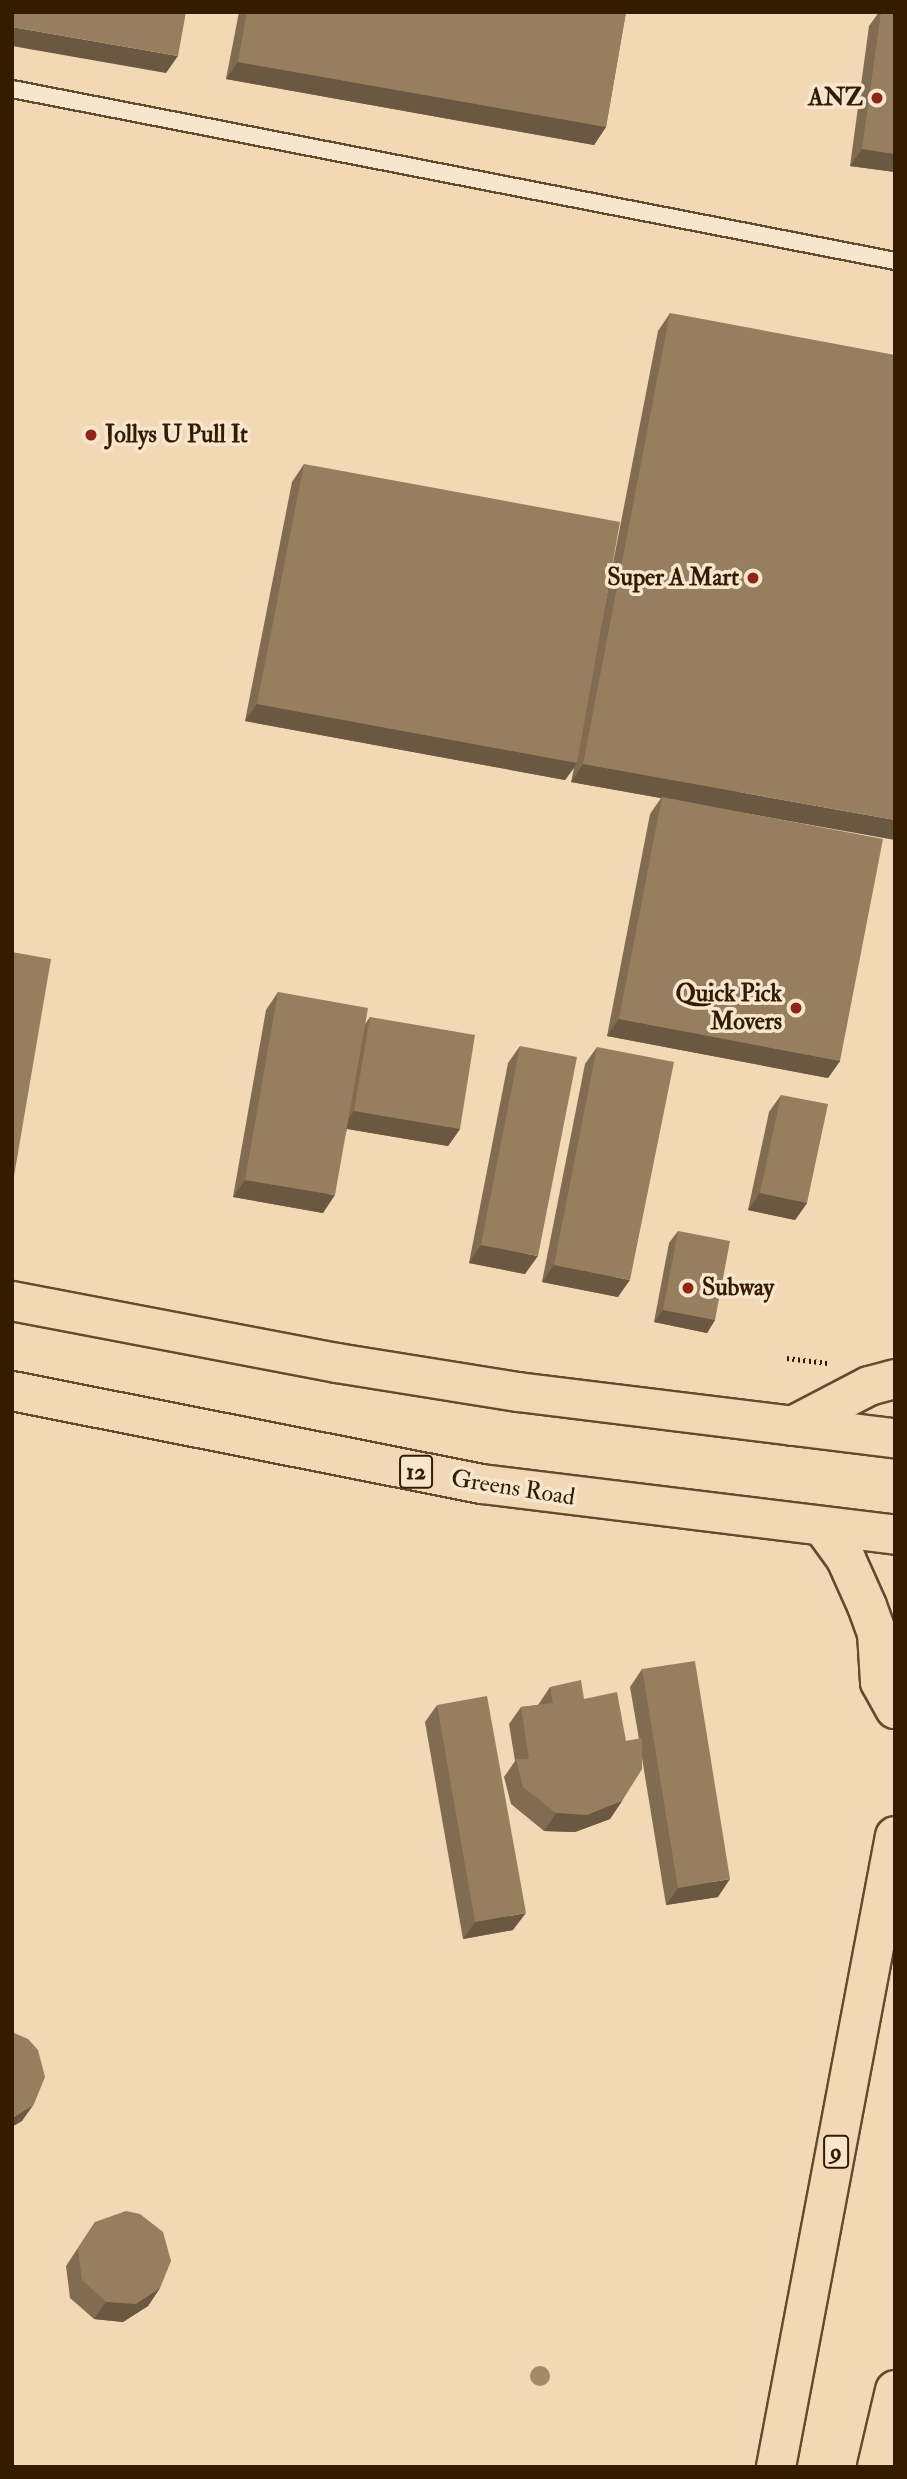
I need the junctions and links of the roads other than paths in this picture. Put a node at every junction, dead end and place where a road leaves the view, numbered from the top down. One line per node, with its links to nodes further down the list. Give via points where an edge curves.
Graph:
1 (12, 89): 2 (lane)
2 (895, 261)
3 (12, 1301): 6 (main road, via 337,1363 519,1392)
4 (895, 1379): 6 (main road, via 869,1385)
5 (12, 1391): 8 (main road, Greens Road / 12, via 482,1484)
6 (792, 1426): 7 (main road)
7 (895, 1438)
8 (823, 1527): 9 (main road, Greens Road / 12); 10 (main road, via 846,1559 867,1606 877,1633 880,1682)
9 (895, 1535)
10 (895, 1709)
11 (895, 1836): 13 (main road, 9)
12 (895, 2390): 14 (main road)
13 (776, 2467)
14 (877, 2467)

